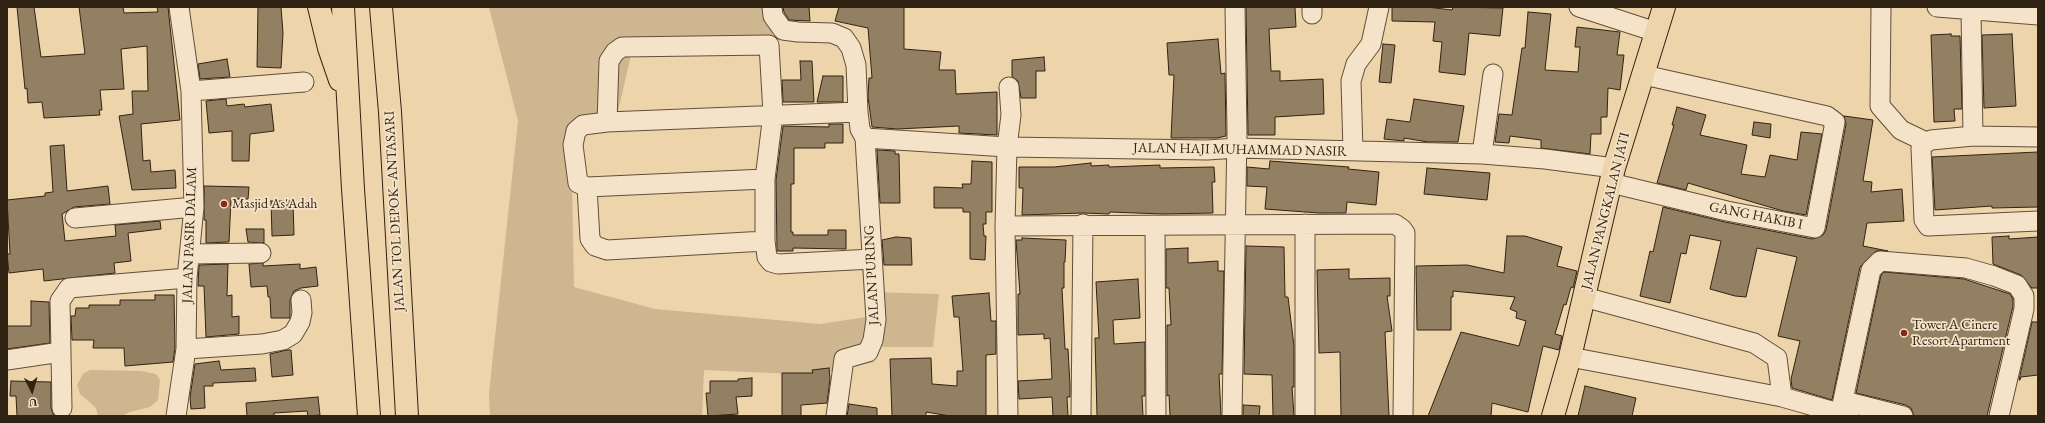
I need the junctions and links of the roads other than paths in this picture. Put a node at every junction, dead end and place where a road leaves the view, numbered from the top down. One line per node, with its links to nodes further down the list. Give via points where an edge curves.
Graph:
1 (179, 7): 21 (street, JALAN PASIR DALAM)
2 (319, 7): 22 (main road, via 329,48)
3 (343, 7): 22 (main road)
4 (381, 7): 23 (main road, JALAN TOL DEPOK–ANTASARI)
5 (392, 7): 23 (main road)
6 (772, 7): 24 (street, JALAN PURING, via 773,16 783,30 832,33 844,38 851,48 856,65)
7 (1235, 7): 32 (street)
8 (1379, 7): 33 (street, via 1371,44 1356,64 1351,81)
9 (1579, 7): 16 (street)
10 (1664, 7): 16 (main road, JALAN PANGKALAN JATI)
11 (1878, 7): 12 (street)
12 (1881, 7): 30 (street, via 1880,106 1901,130)
13 (1937, 7): 14 (street)
14 (1971, 11): 15 (street); 27 (street)
15 (2038, 15)
16 (1656, 32): 18 (main road, JALAN PANGKALAN JATI)
17 (1493, 74): 34 (street)
18 (1644, 75): 35 (main road, JALAN PANGKALAN JATI); 35 (street, GANG HAKIB I, via 1827,116 1835,122 1815,228 1727,211)
19 (304, 82): 21 (street)
20 (1010, 87): 31 (street, via 1011,115)
21 (191, 91): 38 (street, JALAN PASIR DALAM)
22 (347, 100): 61 (main road)
23 (390, 112): 62 (main road, JALAN TOL DEPOK–ANTASARI)
24 (858, 112): 25 (street); 29 (street, JALAN PURING)
25 (773, 114): 26 (street); 26 (street, via 769,45 622,47 608,61); 36 (street)
26 (607, 122): 37 (street, via 583,125 576,131 573,145 578,183)
27 (1973, 136): 28 (street); 30 (street)
28 (2038, 137)
29 (864, 138): 31 (street, JALAN HAJI MUHAMMAD NASIR); 49 (street, JALAN PURING)
30 (1926, 142): 40 (street, via 1921,148 1924,220 1928,226)
31 (1007, 147): 32 (street, JALAN HAJI MUHAMMAD NASIR, via 1207,150); 45 (street)
32 (1237, 148): 33 (street, JALAN HAJI MUHAMMAD NASIR); 42 (street)
33 (1353, 151): 34 (street, JALAN HAJI MUHAMMAD NASIR)
34 (1482, 154): 35 (street, JALAN HAJI MUHAMMAD NASIR, via 1545,159)
35 (1612, 176): 51 (main road, JALAN PANGKALAN JATI)
36 (765, 179): 37 (street); 46 (street)
37 (587, 187): 46 (street, via 590,239 595,246 607,250)
38 (194, 207): 39 (street); 48 (street, JALAN PASIR DALAM)
39 (75, 218)
40 (2038, 222)
41 (1083, 224): 44 (street); 45 (street); 65 (street)
42 (1234, 224): 43 (street); 44 (street); 67 (street)
43 (1305, 224): 68 (street); 69 (street, via 1395,224 1405,233)
44 (1155, 225): 66 (street)
45 (1005, 226): 64 (street)
46 (765, 241): 49 (street, via 767,257 771,262 778,264)
47 (261, 253): 48 (street)
48 (190, 254): 50 (street, JALAN PASIR DALAM)
49 (872, 259): 63 (street, JALAN PURING, via 876,332 868,352 844,359)
50 (187, 278): 53 (street, JALAN PASIR DALAM); 54 (street, via 69,288 60,302)
51 (1584, 297): 55 (main road, JALAN PANGKALAN JATI); 57 (street, via 1754,343 1777,358)
52 (301, 300): 53 (street, via 300,322 294,334 283,340 262,344)
53 (186, 349): 60 (street, JALAN PASIR DALAM)
54 (61, 352): 56 (street); 58 (street)
55 (1570, 357): 57 (street); 70 (main road, JALAN PANGKALAN JATI)
56 (7, 360)
57 (1782, 397): 59 (street)
58 (62, 408)
59 (1844, 410): 71 (street); 72 (street, via 1871,270 1880,261 1966,268 2018,285 2024,296 2024,309)
60 (176, 416)
61 (369, 416)
62 (407, 416)
63 (836, 416)
64 (1008, 416)
65 (1081, 416)
66 (1156, 416)
67 (1232, 416)
68 (1305, 416)
69 (1403, 416)
70 (1553, 416)
71 (1903, 416)
72 (1999, 416)

